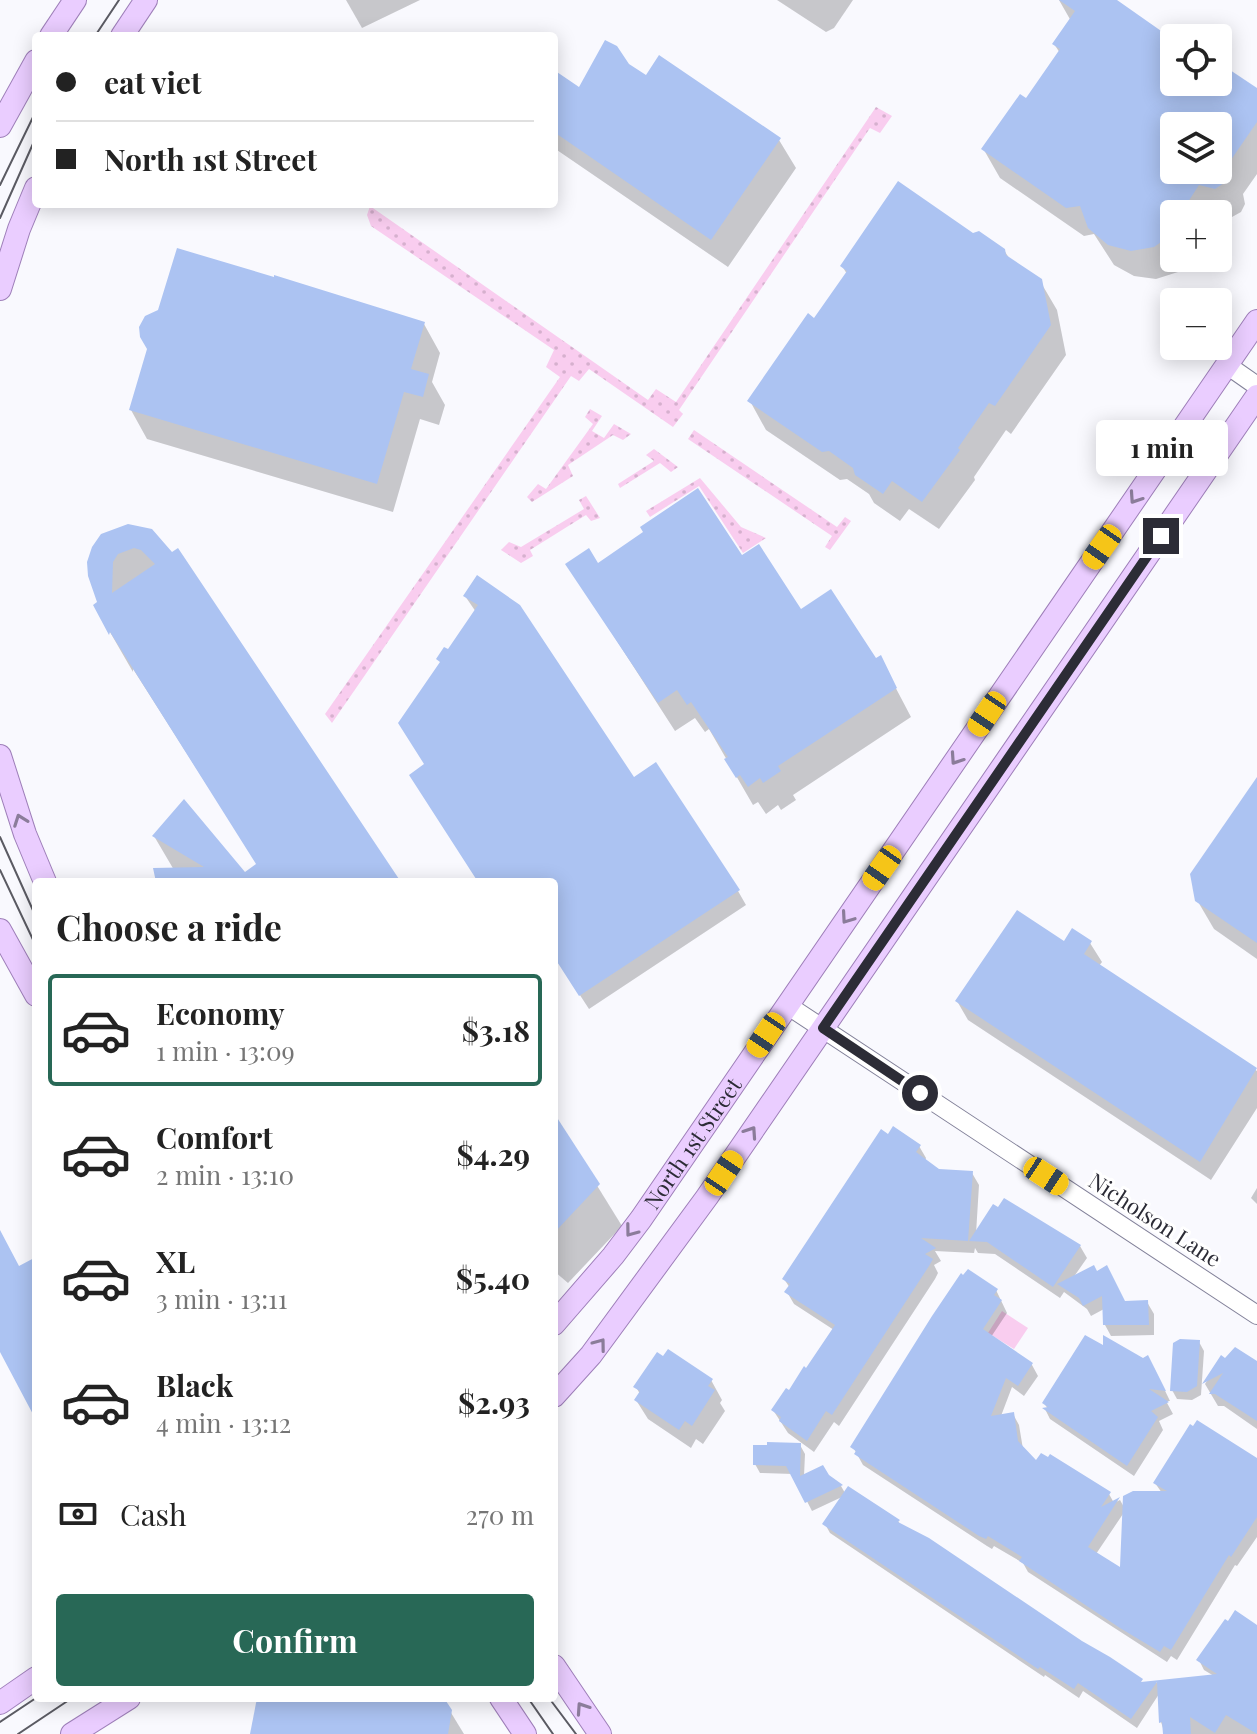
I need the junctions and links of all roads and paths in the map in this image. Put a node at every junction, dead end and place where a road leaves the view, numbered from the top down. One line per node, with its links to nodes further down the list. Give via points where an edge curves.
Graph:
1 (75, 0): 3 (main road)
2 (146, 0): 4 (main road)
3 (54, 32)
4 (125, 32)
5 (32, 68): 6 (main road)
6 (0, 126)
7 (32, 198): 8 (main road)
8 (0, 289)
9 (1257, 321): 10 (main road, North 1st Street)
10 (1227, 365): 11 (street); 17 (main road, North 1st Street, one-way to 17)
11 (1257, 386)
12 (1257, 396): 18 (main road, North 1st Street)
13 (0, 756): 14 (main road, one-way to 13)
14 (43, 878)
15 (0, 930): 16 (main road)
16 (32, 988)
17 (787, 1005): 18 (street, Nicholson Lane); 20 (main road, North 1st Street, one-way to 20, via 641,1219)
18 (823, 1028): 19 (street, Nicholson Lane); 21 (main road, North 1st Street, one-way to 18, via 641,1289)
19 (1257, 1315)
20 (558, 1319)
21 (558, 1392)
22 (558, 1672): 29 (main road, one-way to 22)
23 (32, 1681): 26 (main road)
24 (123, 1702): 27 (main road)
25 (504, 1702): 28 (main road)
26 (0, 1703)
27 (72, 1734)
28 (525, 1734)
29 (600, 1734)

